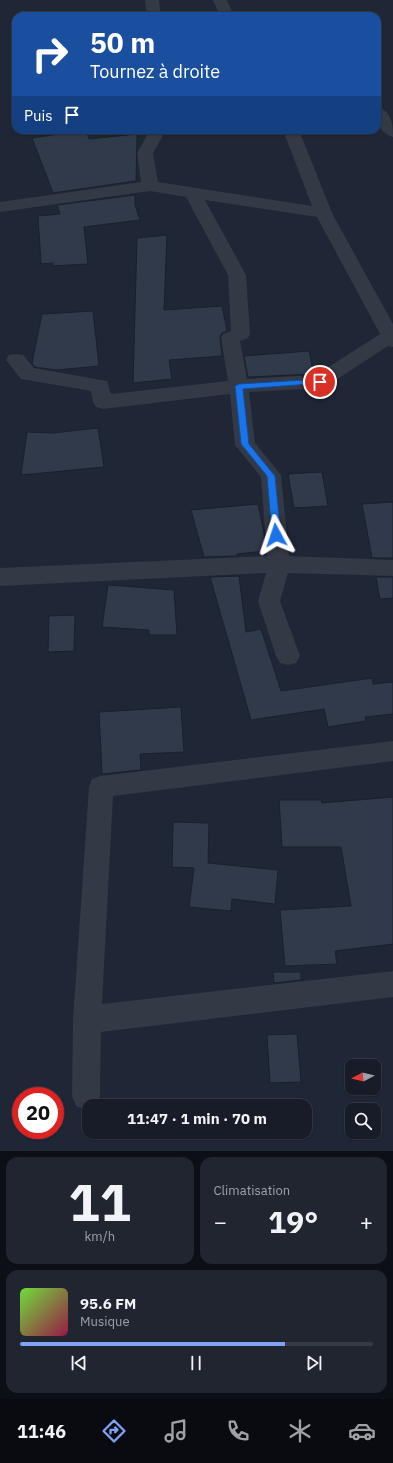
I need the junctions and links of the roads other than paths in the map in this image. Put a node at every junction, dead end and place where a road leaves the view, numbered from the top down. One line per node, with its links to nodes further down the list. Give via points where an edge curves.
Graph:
1 (152, 0): 3 (street)
2 (220, 0): 4 (street)
3 (154, 12)
4 (225, 12)
5 (381, 117): 6 (street)
6 (393, 132)
7 (156, 134): 9 (street, via 145,153)
8 (293, 134): 12 (street)
9 (150, 186): 10 (street); 11 (street)
10 (192, 192): 12 (street); 15 (street, via 237,276 241,334 230,338)
11 (0, 207)
12 (323, 213): 13 (street)
13 (389, 330): 15 (street, via 320,382)
14 (16, 360): 15 (street, via 28,374 100,386 103,402)
15 (239, 386): 16 (street, via 245,444 271,476)
16 (279, 564): 17 (street); 18 (street); 19 (street, via 268,601)
17 (393, 568)
18 (0, 577)
19 (288, 656)
20 (393, 751): 22 (street, via 101,788)
21 (393, 984): 22 (street)
22 (87, 1020): 23 (street)
23 (86, 1096)

